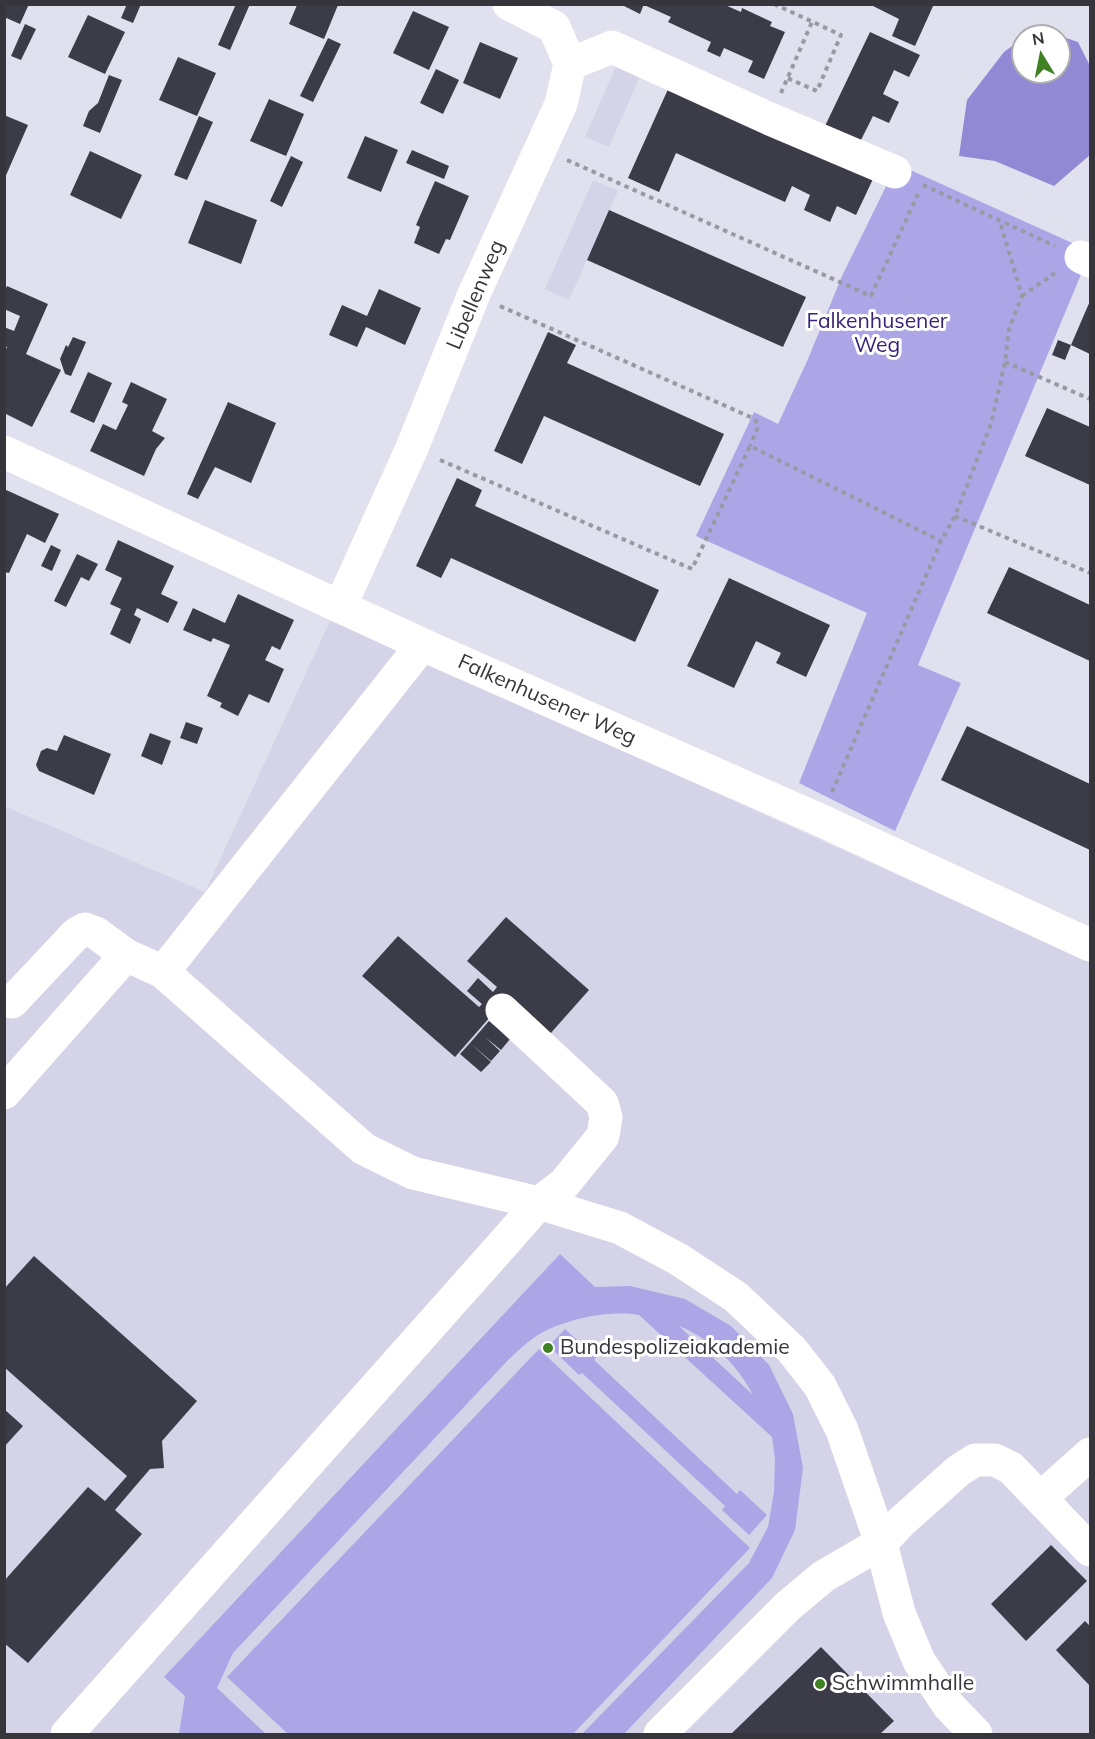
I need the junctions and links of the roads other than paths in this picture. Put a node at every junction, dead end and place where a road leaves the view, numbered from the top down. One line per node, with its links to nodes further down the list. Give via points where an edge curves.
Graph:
1 (509, 4): 2 (street, via 554,27)
2 (570, 64): 3 (street, via 612,46); 5 (street, Libellenweg, via 561,104 474,294 412,448)
3 (908, 179)
4 (4, 452): 5 (street, Falkenhusener Weg)
5 (340, 607): 6 (street, Falkenhusener Weg)
6 (422, 645): 7 (street, Falkenhusener Weg, via 820,820); 9 (street)
7 (1090, 945)
8 (126, 955): 9 (street); 10 (street, via 85,929); 12 (street)
9 (163, 972): 13 (street, via 364,1149 413,1173)
10 (7, 1003)
11 (502, 1010): 13 (street, via 602,1102 606,1117 603,1136 564,1184)
12 (4, 1093)
13 (539, 1203): 16 (street, via 620,1228 678,1259 736,1297 792,1350 820,1386 842,1431); 18 (street)
14 (1090, 1454): 15 (street)
15 (1042, 1497): 16 (street, via 1011,1468 995,1460 975,1460 901,1521); 17 (street)
16 (881, 1543): 19 (street, via 824,1576 788,1606); 20 (street, via 899,1613 919,1661 949,1706)
17 (1090, 1550)
18 (67, 1734)
19 (660, 1734)
20 (976, 1734)

